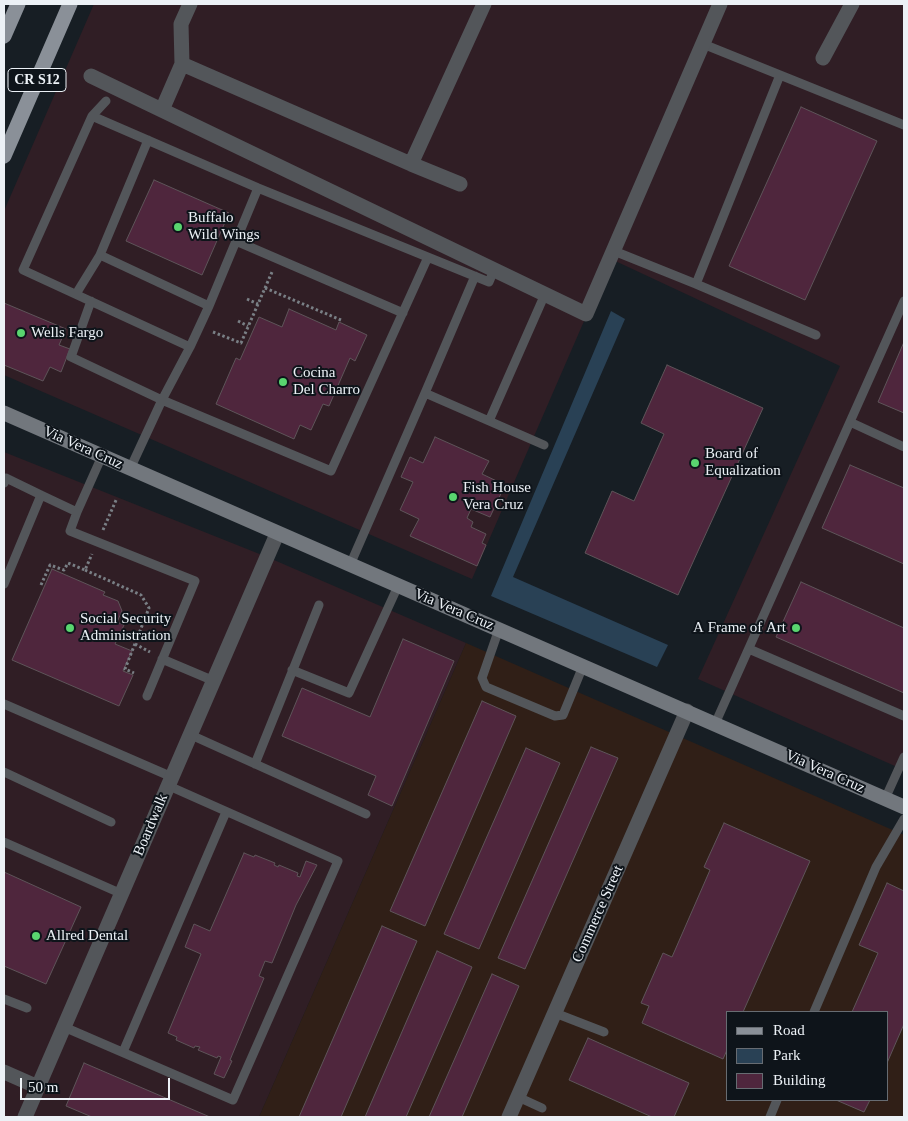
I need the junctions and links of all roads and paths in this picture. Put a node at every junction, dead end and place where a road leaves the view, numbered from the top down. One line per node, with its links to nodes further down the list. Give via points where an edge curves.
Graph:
1 (18, 4): 7 (main road)
2 (70, 4): 18 (main road, CR S12)
3 (190, 4): 10 (street, via 181,24)
4 (484, 4): 19 (street)
5 (720, 4): 8 (street)
6 (852, 4): 9 (street)
7 (4, 36)
8 (703, 44): 11 (lane); 23 (street)
9 (823, 58)
10 (182, 64): 14 (street); 19 (street)
11 (780, 75): 16 (lane); 29 (lane)
12 (90, 76): 14 (street)
13 (106, 101): 15 (lane)
14 (162, 110): 27 (street)
15 (92, 116): 17 (lane); 31 (lane, via 23,270)
16 (904, 125)
17 (148, 140): 21 (lane); 24 (lane)
18 (4, 156)
19 (411, 164): 20 (street)
20 (460, 184)
21 (258, 188): 22 (lane); 25 (lane)
22 (236, 241): 26 (lane); 37 (lane)
23 (614, 251): 29 (lane); 32 (street, via 586,314)
24 (100, 255): 31 (lane); 37 (lane)
25 (428, 257): 28 (lane); 38 (lane)
26 (276, 258): 30 (path); 38 (lane)
27 (494, 270): 28 (lane, via 489,282); 32 (street)
28 (475, 276): 45 (lane)
29 (696, 284): 43 (lane)
30 (265, 288): 36 (path); 39 (path)
31 (76, 294): 34 (lane)
32 (545, 294): 48 (lane)
33 (247, 299): 36 (path)
34 (91, 301): 44 (lane); 46 (lane, via 71,357)
35 (904, 301): 49 (lane)
36 (258, 304): 41 (path)
37 (209, 306): 44 (lane)
38 (403, 313): 46 (lane, via 331,472)
39 (342, 320)
40 (238, 321): 41 (path)
41 (248, 326): 42 (path, via 240,343)
42 (213, 332)
43 (816, 335)
44 (190, 347): 46 (lane)
45 (425, 393): 48 (lane); 58 (lane)
46 (162, 400): 53 (lane)
47 (4, 413): 52 (main road, Via Vera Cruz)
48 (489, 421): 50 (lane)
49 (850, 422): 51 (lane); 64 (lane)
50 (544, 445)
51 (904, 447)
52 (102, 456): 53 (main road, Via Vera Cruz); 56 (lane)
53 (130, 469): 57 (main road, Via Vera Cruz)
54 (4, 483): 55 (lane, via 6,478)
55 (41, 495): 56 (lane); 60 (lane)
56 (76, 512): 65 (lane, via 70,531 195,581)
57 (278, 534): 58 (main road, Via Vera Cruz); 69 (street, Boardwalk)
58 (350, 565): 61 (main road, Via Vera Cruz)
59 (85, 570): 68 (path, via 142,595 149,608 125,669)
60 (4, 584)
61 (398, 586): 63 (main road, Via Vera Cruz); 67 (lane, via 348,693)
62 (319, 605): 67 (lane)
63 (499, 629): 66 (main road, Via Vera Cruz); 66 (lane, via 482,678 486,687 555,716 563,715)
64 (749, 649): 73 (lane); 74 (lane)
65 (162, 659): 69 (lane); 70 (lane)
66 (583, 666): 72 (main road, Via Vera Cruz)
67 (292, 670): 77 (lane)
68 (134, 674)
69 (214, 681): 75 (street, Boardwalk)
70 (147, 696)
71 (4, 704): 79 (lane)
72 (687, 711): 74 (main road, Via Vera Cruz); 91 (street, Commerce Street)
73 (904, 716)
74 (715, 724): 80 (main road, Via Vera Cruz)
75 (190, 735): 77 (lane); 79 (street, Boardwalk)
76 (904, 757): 80 (lane)
77 (254, 764): 83 (lane)
78 (4, 772): 85 (lane)
79 (170, 781): 82 (lane); 87 (street, Boardwalk)
80 (885, 799): 81 (main road, Via Vera Cruz)
81 (904, 807)
82 (226, 812): 94 (lane); 94 (lane, via 338,861 234,1100)
83 (366, 814)
84 (904, 819): 90 (lane, via 876,867)
85 (111, 822)
86 (4, 842): 87 (lane)
87 (122, 894): 92 (street, Boardwalk)
88 (4, 999): 89 (lane)
89 (27, 1008)
90 (814, 1011)
91 (555, 1012): 93 (lane); 97 (street, Commerce Street)
92 (64, 1027): 94 (lane); 96 (street, Boardwalk)
93 (604, 1032)
94 (123, 1052)
95 (4, 1072): 96 (street)
96 (38, 1087): 100 (street, Boardwalk)
97 (518, 1097): 99 (lane); 101 (street, Commerce Street)
98 (777, 1101): 102 (lane)
99 (542, 1108)
100 (25, 1117)
101 (509, 1117)
102 (770, 1117)

